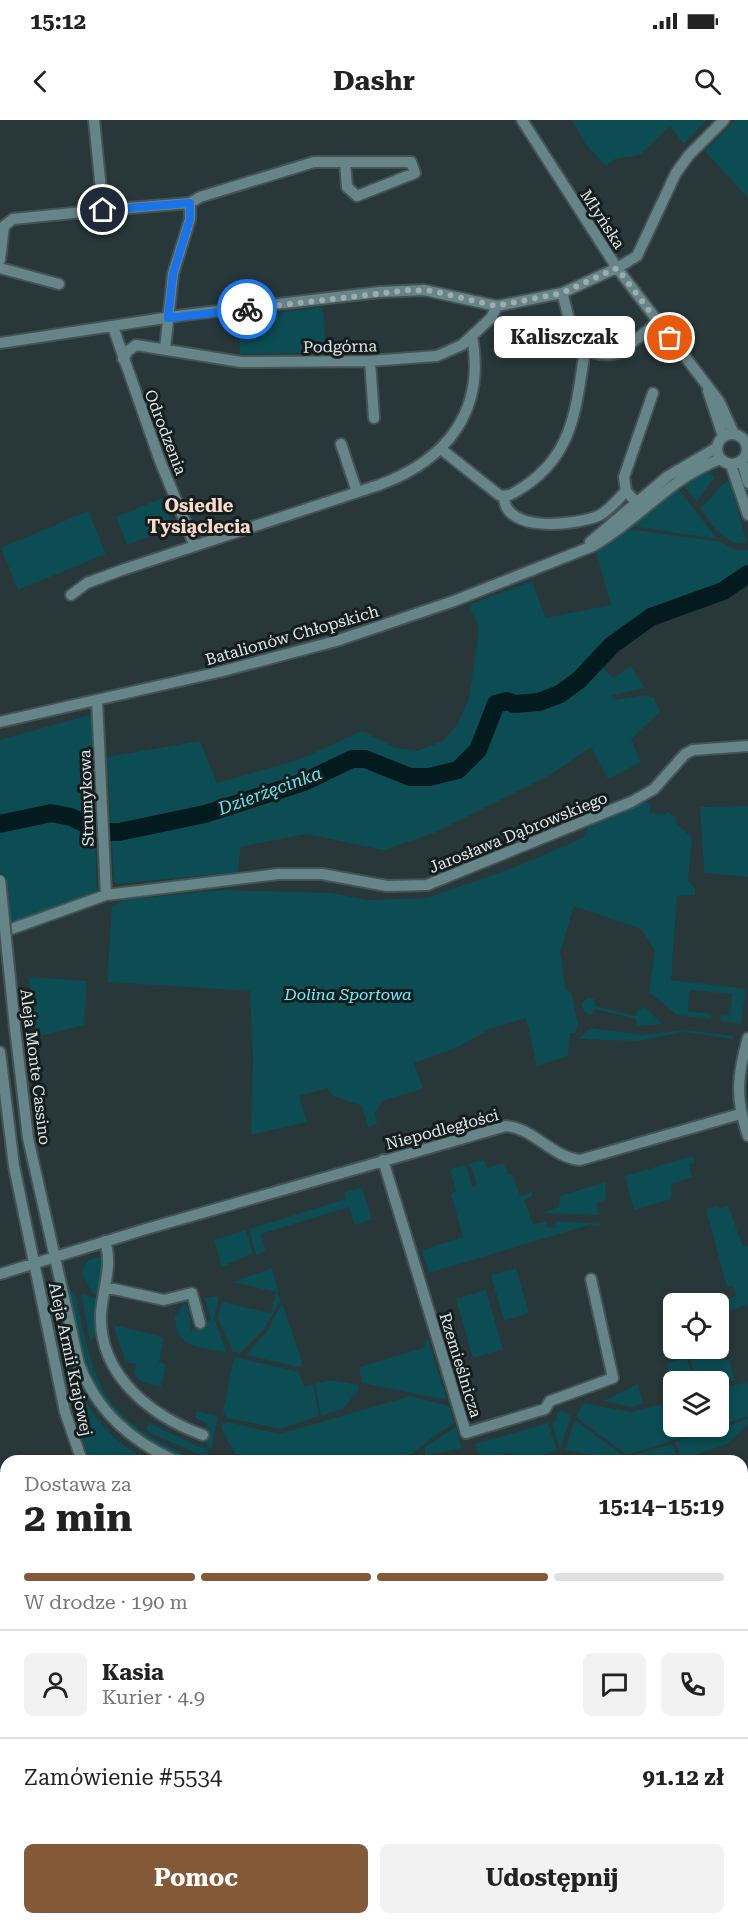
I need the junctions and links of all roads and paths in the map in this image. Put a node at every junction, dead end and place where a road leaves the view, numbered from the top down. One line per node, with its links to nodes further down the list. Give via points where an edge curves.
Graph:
1 (94, 120): 6 (street)
2 (522, 120): 9 (street, Młyńska)
3 (724, 120): 9 (street, via 676,173 637,256)
4 (345, 162): 4 (street, via 347,187 357,196 415,173 411,162); 5 (street, via 314,162)
5 (190, 203): 6 (street); 13 (street, via 190,219 173,274)
6 (103, 210): 7 (street, via 13,219 4,226)
7 (0, 260)
8 (0, 268): 10 (street)
9 (617, 268): 11 (street); 14 (street, Młyńska)
10 (59, 284)
11 (562, 293): 12 (street); 19 (street, via 578,342)
12 (496, 306): 13 (street, via 433,291 409,290); 16 (street, Podgórna)
13 (168, 318): 15 (street); 18 (street)
14 (658, 322): 19 (street, via 616,354); 24 (street, Młyńska)
15 (113, 327): 17 (street); 20 (street, Odrodzenia)
16 (472, 336): 21 (street, Podgórna, via 443,354); 27 (street, via 472,391 461,422)
17 (2, 339)
18 (165, 349): 20 (street, Podgórna, via 136,345); 21 (street, Podgórna, via 241,362)
19 (585, 350): 33 (street, via 566,442 547,469)
20 (123, 359): 36 (street, Odrodzenia)
21 (370, 361): 23 (street)
22 (653, 393): 31 (street, via 624,477)
23 (375, 418)
24 (741, 440): 26 (street); 29 (street)
25 (341, 444): 32 (street)
26 (716, 448): 28 (street); 34 (street, Batalionów Chłopskich, via 668,476)
27 (441, 449): 32 (street, via 409,473); 33 (street)
28 (720, 459): 29 (street); 37 (street, Batalionów Chłopskich, via 681,478 612,534)
29 (736, 463): 30 (street); 35 (street)
30 (748, 483)
31 (626, 491): 33 (street, via 594,518 536,524 511,514); 34 (street)
32 (357, 492): 36 (street)
33 (504, 496)
34 (636, 502): 37 (street, Batalionów Chłopskich)
35 (748, 515)
36 (195, 546): 38 (street, via 90,582)
37 (583, 548): 39 (street, Batalionów Chłopskich, via 463,597 336,641)
38 (71, 595)
39 (97, 700): 40 (street, Batalionów Chłopskich); 43 (street, Strumykowa)
40 (0, 722)
41 (748, 746): 43 (street, Jarosława Dąbrowskiego, via 693,750 654,789 632,802 427,885 387,886 298,873)
42 (0, 880): 51 (street, Aleja Monte Cassino, bridge, via 23,1111)
43 (106, 895): 44 (street, Jarosława Dąbrowskiego)
44 (0, 933)
45 (748, 1038): 47 (street, via 739,1072)
46 (0, 1052): 52 (street, Aleja Monte Cassino, via 11,1149)
47 (740, 1114): 48 (street); 49 (street, Niepodległości, via 580,1160 562,1156 529,1134 506,1126)
48 (748, 1136)
49 (383, 1160): 50 (street, Niepodległości); 54 (street, Rzemieślnicza, via 466,1433 545,1409 550,1401 613,1378)
50 (105, 1241): 51 (street, Niepodległości); 55 (street, via 110,1257)
51 (54, 1256): 52 (street, Niepodległości); 59 (street, Aleja Armii Krajowej, via 75,1352 96,1398 127,1432)
52 (35, 1263): 53 (street, Niepodległości); 58 (street, Aleja Armii Krajowej, via 69,1429)
53 (0, 1274)
54 (591, 1279)
55 (105, 1287): 56 (street, via 164,1300 192,1293); 57 (street, via 102,1337 120,1377 155,1411)
56 (200, 1323)
57 (203, 1435)
58 (80, 1455)
59 (162, 1455)

